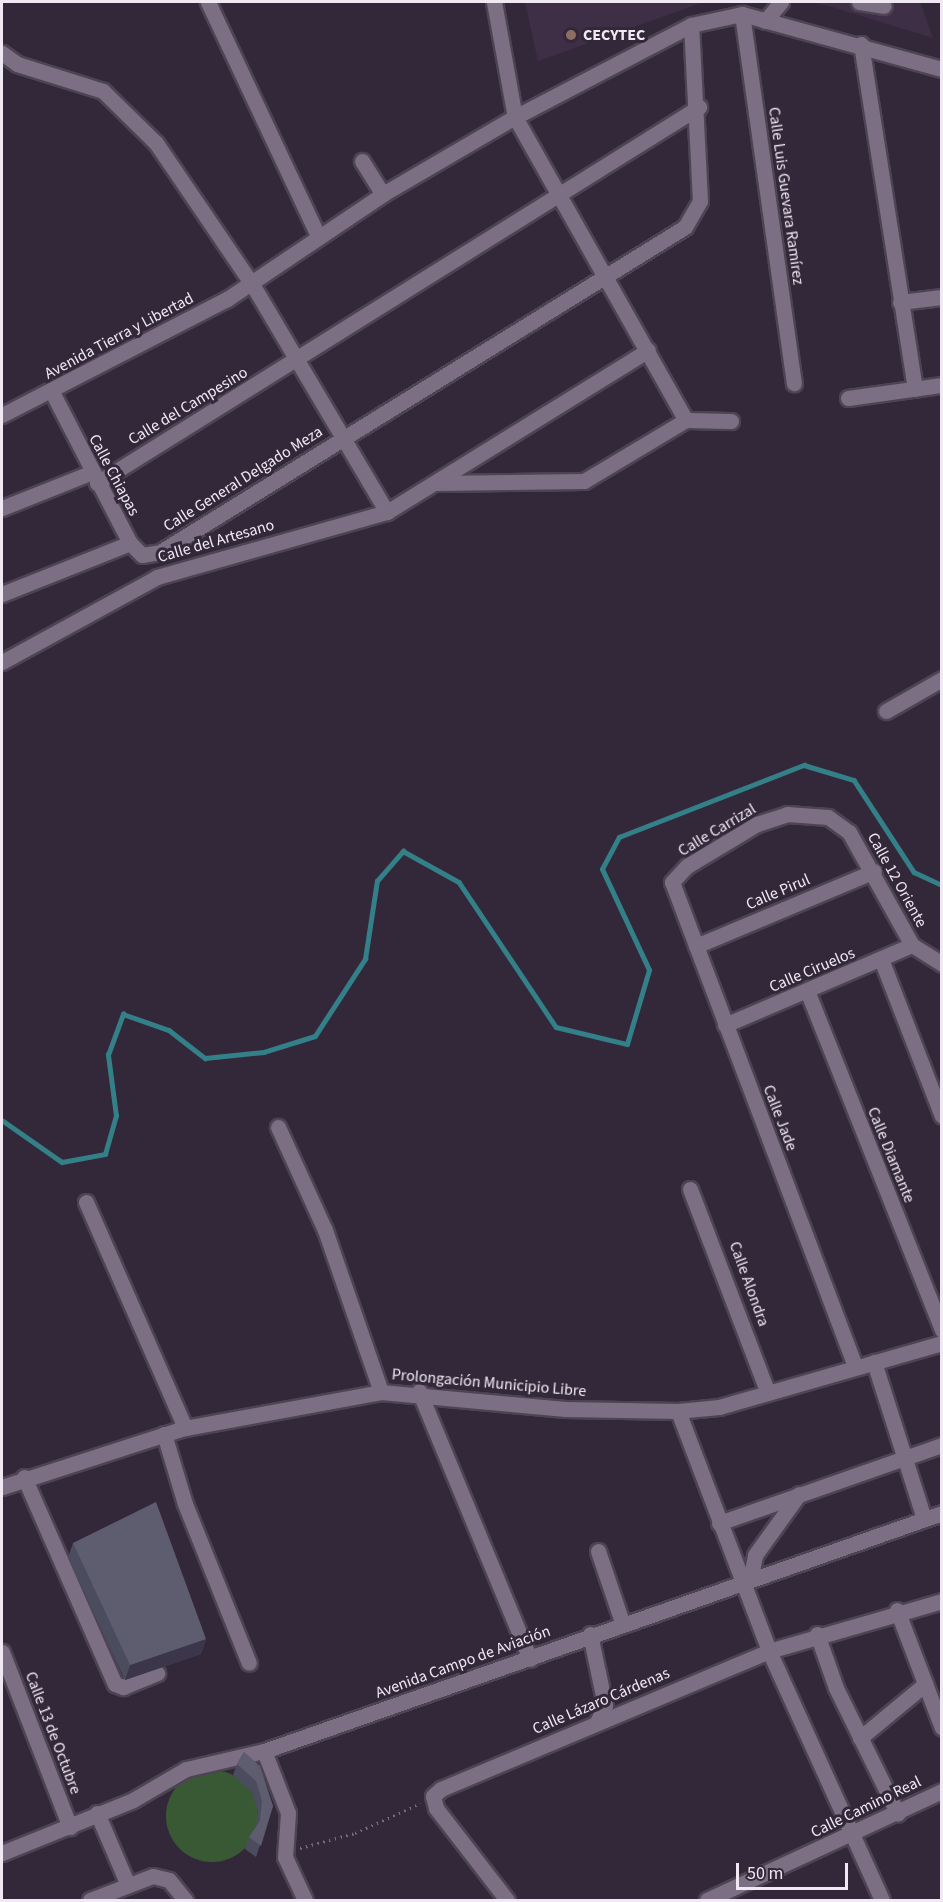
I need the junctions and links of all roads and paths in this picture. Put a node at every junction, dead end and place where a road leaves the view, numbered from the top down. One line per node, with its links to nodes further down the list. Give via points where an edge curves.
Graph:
1 (208, 2): 17 (street)
2 (494, 2): 13 (street)
3 (781, 2): 7 (street)
4 (859, 2): 5 (street)
5 (884, 6)
6 (742, 14): 7 (street); 8 (street, Avenida Tierra y Libertad); 24 (street, Calle Luis Guevara Ramírez)
7 (765, 21): 9 (street)
8 (691, 25): 12 (street, Calle General Delgado Meza); 13 (street, Avenida Tierra y Libertad)
9 (861, 44): 11 (street); 21 (street)
10 (2, 53): 19 (street, via 17,64 103,91 131,113)
11 (942, 69)
12 (699, 107): 16 (street, Calle del Campesino); 18 (street, Calle General Delgado Meza, via 700,201 695,214 685,227)
13 (515, 117): 15 (street, Avenida Tierra y Libertad); 16 (street)
14 (362, 161): 15 (street)
15 (384, 194): 17 (street, Avenida Tierra y Libertad)
16 (560, 195): 18 (street); 23 (street, Calle del Campesino)
17 (318, 236): 19 (street, Avenida Tierra y Libertad)
18 (606, 276): 22 (street); 32 (street, Calle General Delgado Meza)
19 (252, 284): 23 (street); 27 (street, Avenida Tierra y Libertad)
20 (942, 297): 21 (street)
21 (900, 302): 26 (street)
22 (648, 350): 30 (street); 34 (street, Calle del Artesano)
23 (298, 360): 32 (street); 33 (street, Calle del Campesino)
24 (794, 383)
25 (942, 385): 26 (street)
26 (915, 389): 28 (street)
27 (52, 392): 29 (street, Avenida Tierra y Libertad); 33 (street, Calle Chiapas)
28 (848, 398)
29 (2, 415)
30 (686, 420): 31 (street); 34 (street, via 584,481)
31 (731, 421)
32 (345, 438): 36 (street); 38 (street, Calle General Delgado Meza)
33 (93, 478): 35 (street, Calle del Campesino); 37 (street, Calle Chiapas)
34 (436, 483): 36 (street, Calle del Artesano)
35 (2, 508)
36 (387, 512): 40 (street, Calle del Artesano, via 157,577)
37 (130, 543): 38 (street, Calle Chiapas, via 142,555); 39 (street)
38 (160, 552)
39 (2, 594)
40 (2, 662)
41 (942, 679): 42 (street)
42 (886, 711)
43 (849, 832): 44 (street, Calle 12 Oriente); 45 (street, Calle Carrizal, via 828,817 787,814 757,824 687,866)
44 (873, 872): 46 (street, Calle 12 Oriente); 47 (street, Calle Pirul)
45 (672, 882): 47 (street, Calle Jade)
46 (912, 945): 48 (street, Calle Ciruelos); 49 (street)
47 (696, 946): 51 (street, Calle Jade)
48 (881, 959): 50 (street, Calle Ciruelos); 52 (street)
49 (942, 964)
50 (808, 993): 51 (street, Calle Ciruelos); 56 (street, Calle Diamante)
51 (725, 1025): 59 (street, Calle Jade)
52 (942, 1116)
53 (278, 1127): 61 (street, via 325,1230)
54 (690, 1189): 62 (street, Calle Alondra)
55 (86, 1202): 64 (street)
56 (942, 1330)
57 (942, 1343): 58 (street, Prolongación Municipio Libre)
58 (874, 1362): 59 (street, Prolongación Municipio Libre); 67 (street)
59 (855, 1366): 62 (street, Prolongación Municipio Libre)
60 (419, 1391): 61 (street, Prolongación Municipio Libre); 63 (street, Prolongación Municipio Libre, via 565,1409); 83 (street)
61 (381, 1392): 64 (street, Prolongación Municipio Libre)
62 (768, 1393): 63 (street, Prolongación Municipio Libre)
63 (678, 1411): 73 (street)
64 (185, 1428): 65 (street, Prolongación Municipio Libre)
65 (164, 1434): 68 (street, Prolongación Municipio Libre); 84 (street, via 184,1504)
66 (942, 1445): 67 (street)
67 (905, 1455): 70 (street); 72 (street)
68 (24, 1477): 69 (street, Prolongación Municipio Libre); 85 (street, via 115,1684 123,1687)
69 (2, 1487)
70 (799, 1494): 73 (street); 75 (street, via 755,1555)
71 (942, 1514): 72 (street, Avenida Campo de Aviación)
72 (924, 1519): 75 (street, Avenida Campo de Aviación)
73 (719, 1523): 75 (street)
74 (598, 1551): 78 (street)
75 (747, 1577): 78 (street, Avenida Campo de Aviación); 81 (street)
76 (941, 1601): 77 (street, Calle Lázaro Cárdenas)
77 (897, 1610): 80 (street, Calle Lázaro Cárdenas); 86 (street)
78 (622, 1622): 79 (street, Avenida Campo de Aviación)
79 (590, 1634): 83 (street, Avenida Campo de Aviación); 87 (street, via 605,1705)
80 (817, 1634): 81 (street, Calle Lázaro Cárdenas); 89 (street)
81 (769, 1651): 87 (street, Calle Lázaro Cárdenas); 96 (street)
82 (2, 1652): 95 (street, Calle 13 de Octubre)
83 (530, 1659): 90 (street, Avenida Campo de Aviación)
84 (249, 1663)
85 (157, 1673)
86 (925, 1684): 88 (street); 89 (street)
87 (597, 1722): 92 (street, Calle Lázaro Cárdenas)
88 (942, 1728)
89 (860, 1738): 94 (street)
90 (264, 1751): 93 (street, Avenida Campo de Aviación, via 186,1769); 98 (street, via 288,1813)
91 (942, 1791): 94 (street, Calle Camino Real)
92 (433, 1796): 98 (path, via 355,1833 310,1841); 103 (street, via 455,1836)
93 (97, 1813): 95 (street, Avenida Campo de Aviación); 99 (street)
94 (898, 1814): 96 (street, Calle Camino Real)
95 (70, 1827): 97 (street, Avenida Campo de Aviación)
96 (851, 1835): 104 (street, Calle Camino Real); 105 (street)
97 (2, 1853)
98 (285, 1857): 102 (street)
99 (128, 1885): 100 (street); 101 (street, via 153,1876 169,1880)
100 (90, 1900)
101 (185, 1900)
102 (305, 1900)
103 (507, 1900)
104 (708, 1900)
105 (882, 1900)

